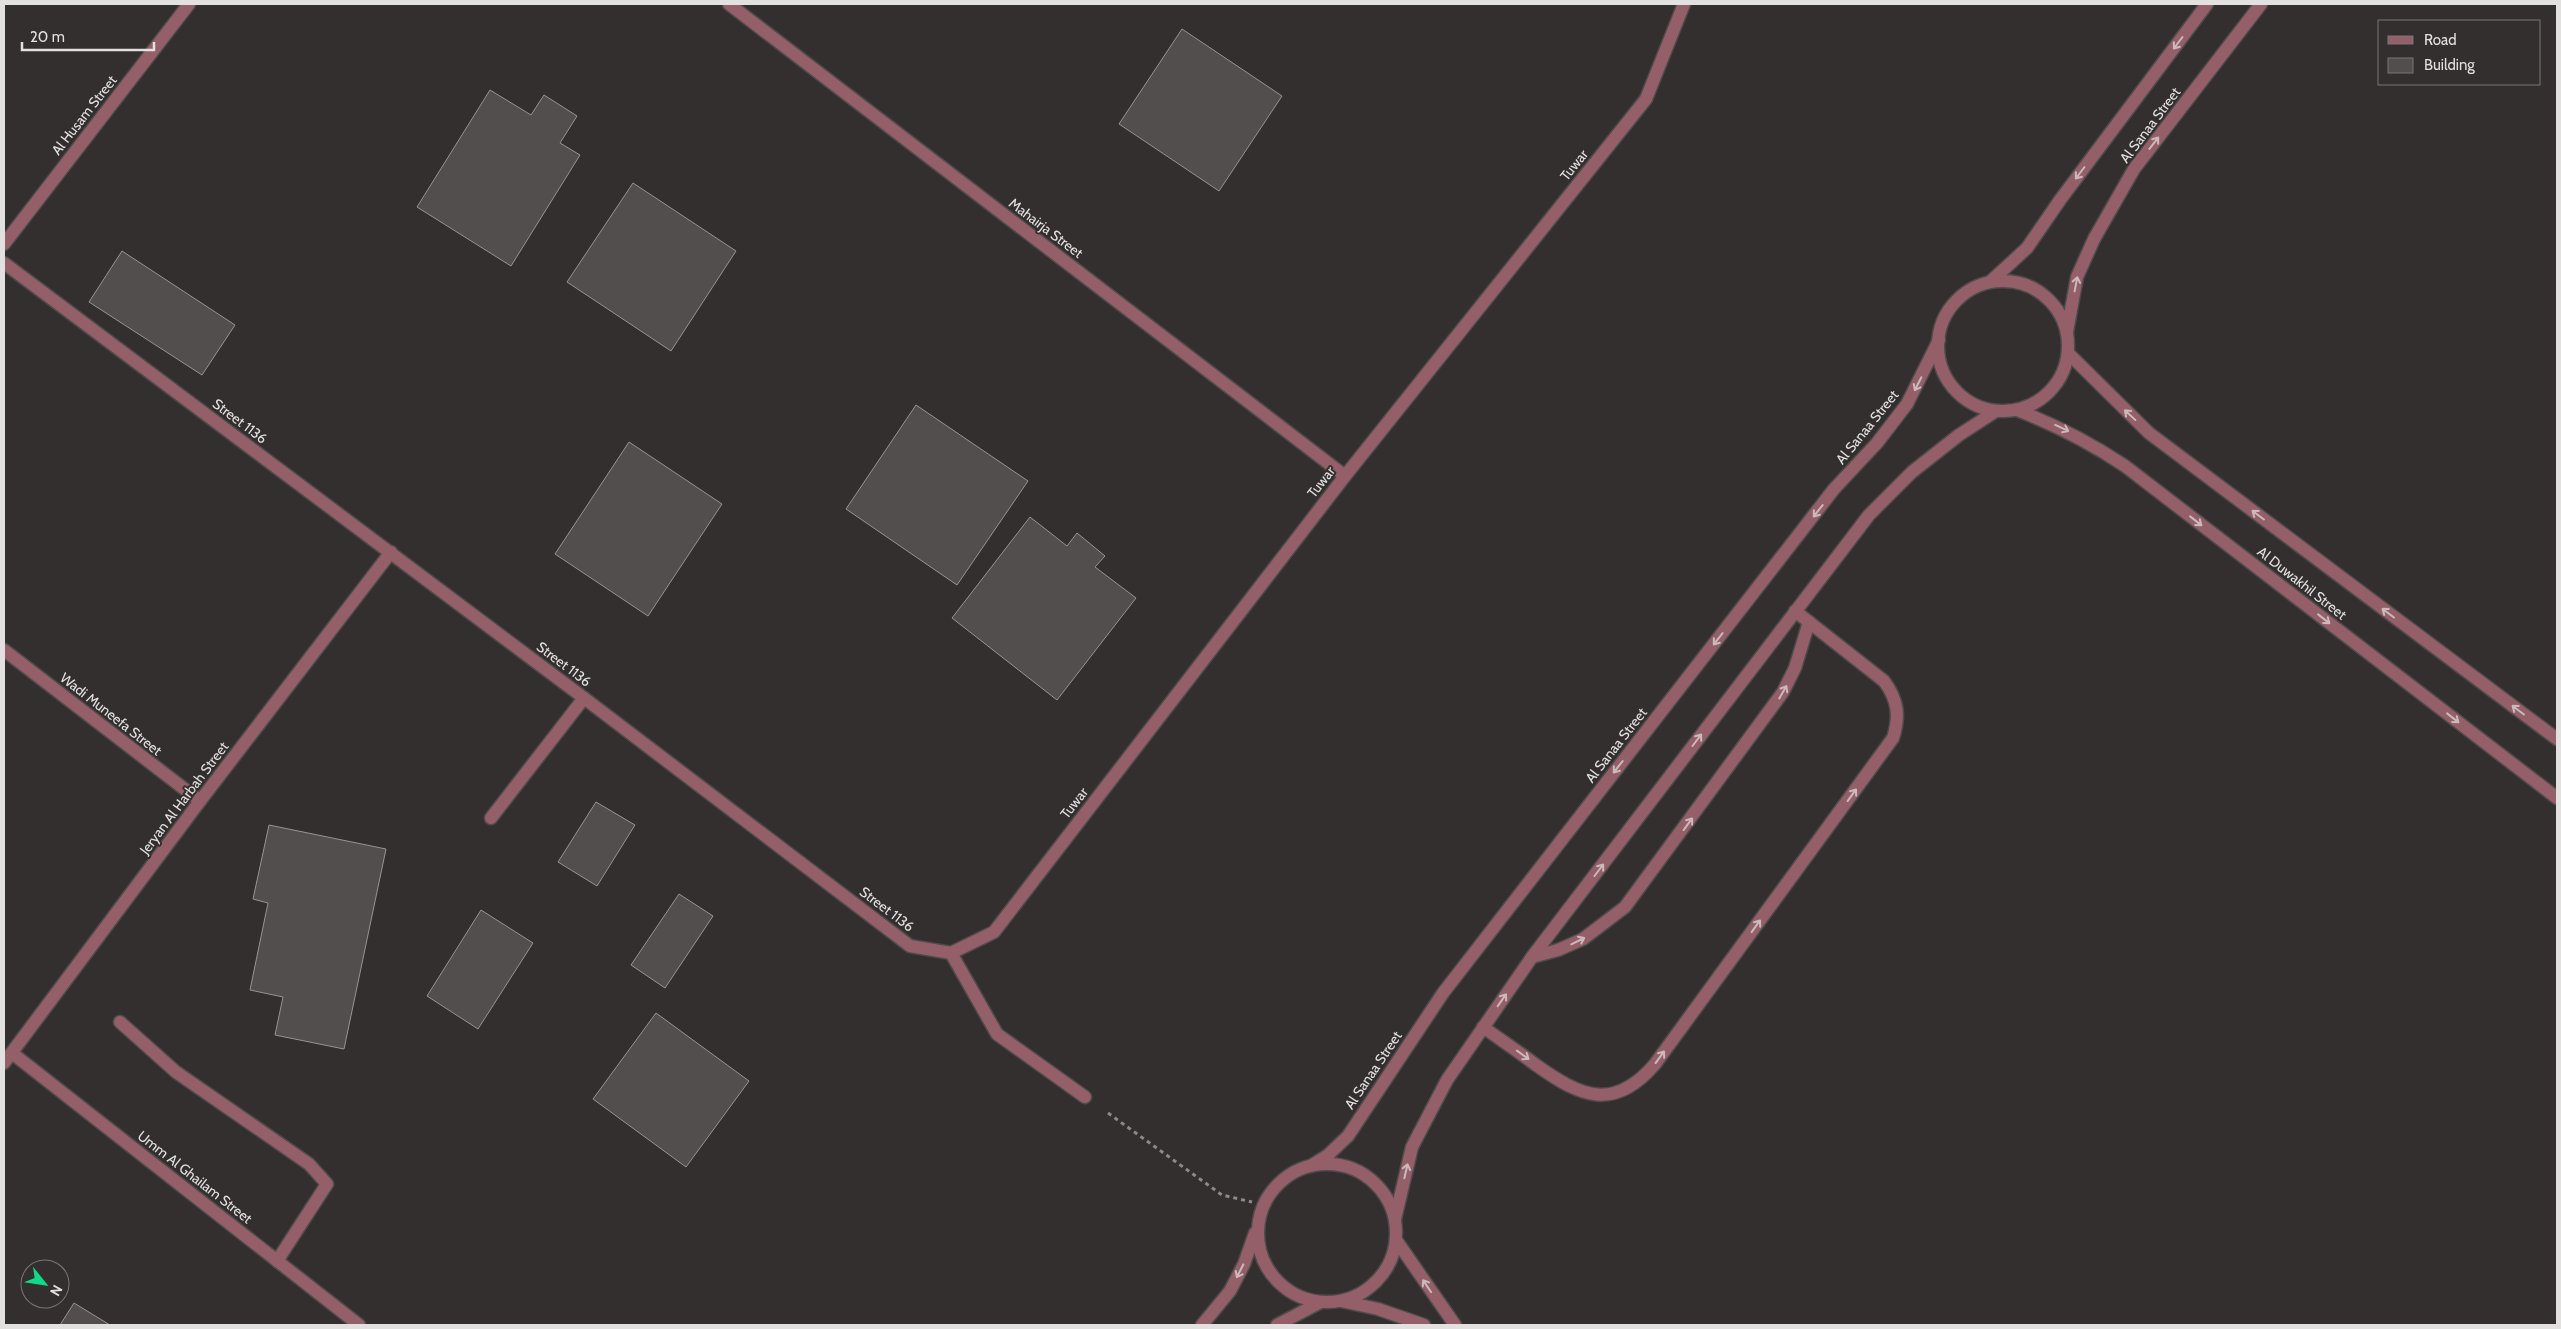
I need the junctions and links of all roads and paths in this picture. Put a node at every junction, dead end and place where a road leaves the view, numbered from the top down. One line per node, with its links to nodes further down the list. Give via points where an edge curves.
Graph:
1 (188, 4): 6 (street, Al Husam Street)
2 (729, 4): 14 (street, Mahairja Street)
3 (1684, 4): 14 (street, Tuwar, via 1646,99)
4 (2207, 4): 8 (street, Al Sanaa Street, one-way to 8, via 2027,248)
5 (2261, 4): 9 (street, Al Sanaa Street, one-way to 5, via 2077,277 2094,239 2134,169)
6 (4, 244)
7 (4, 263): 15 (street, Street 1136)
8 (1990, 282): 9 (street, via 2010,281 2030,286 2047,297 2060,313); 10 (street, via 1971,290 1955,303 1944,320)
9 (2067, 332): 11 (street)
10 (1939, 340): 13 (street, via 1940,360 1947,379 1976,406); 31 (street, Al Sanaa Street, one-way to 31, via 1907,404 1878,442 1834,489 1443,993 1348,1136)
11 (2068, 353): 12 (street, via 2052,390 2036,403); 20 (street, Al Duwakhil Street, one-way to 11, via 2149,433)
12 (2017, 410): 13 (street); 21 (street, Al Duwakhil Street, one-way to 21, via 2075,434 2125,466)
13 (1996, 411): 16 (street, via 1912,472 1869,515)
14 (1345, 476): 24 (street, Tuwar, via 994,932)
15 (391, 552): 19 (street, Street 1136); 22 (street, Jeryan Al Harbah Street)
16 (1795, 611): 17 (street); 25 (street, one-way to 16)
17 (1809, 622): 25 (street, one-way to 17, via 1583,939 1625,907 1784,692); 27 (street, one-way to 17, via 1554,1078 1583,1093 1616,1093 1632,1086 1656,1064 1893,738 1898,723 1893,694 1884,682)
18 (4, 650): 22 (street, Wadi Muneefa Street)
19 (584, 698): 23 (street); 24 (street, Street 1136, via 910,946)
20 (2557, 739)
21 (2557, 798)
22 (200, 801): 28 (street, Jeryan Al Harbah Street)
23 (491, 818)
24 (951, 953): 30 (street, via 997,1034)
25 (1532, 957): 27 (street, one-way to 25)
26 (120, 1022): 36 (street, via 176,1072 309,1164 328,1184)
27 (1483, 1027): 33 (street, one-way to 27, via 1412,1147 1447,1080)
28 (12, 1053): 29 (street, Jeryan Al Harbah Street); 36 (street, Umm Al Ghailam Street)
29 (4, 1063)
30 (1085, 1097): 32 (path, via 1222,1195)
31 (1312, 1165): 32 (street, via 1293,1173 1275,1187); 33 (street, via 1334,1164 1355,1170 1374,1181 1387,1198)
32 (1263, 1205): 34 (street)
33 (1395, 1219): 35 (street)
34 (1258, 1226): 38 (street, via 1259,1248 1266,1268 1280,1285 1298,1297); 40 (street, one-way to 40, via 1230,1291)
35 (1396, 1240): 37 (street, via 1390,1262 1378,1280 1362,1293); 43 (street, one-way to 35)
36 (277, 1261): 39 (street, Umm Al Ghailam Street)
37 (1341, 1301): 38 (street); 42 (street, via 1378,1309)
38 (1319, 1303): 41 (street)
39 (359, 1325)
40 (1202, 1325)
41 (1276, 1325)
42 (1424, 1325)
43 (1455, 1325)

